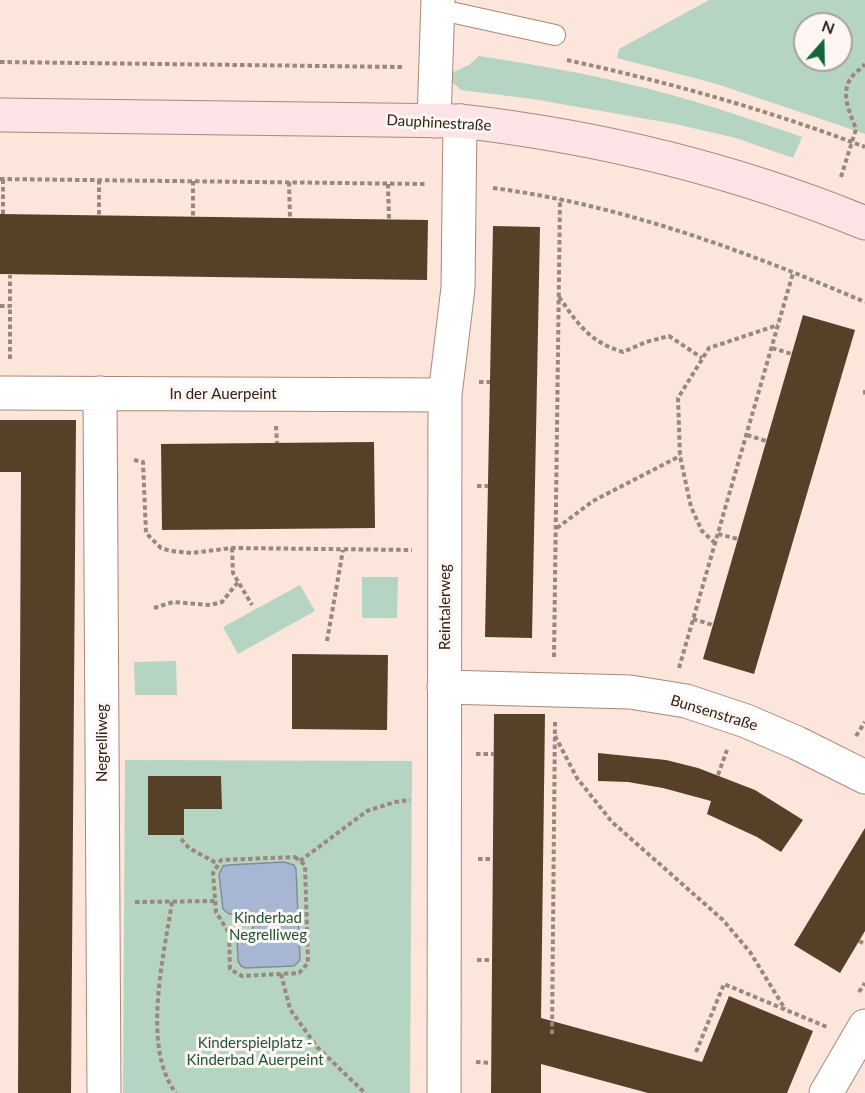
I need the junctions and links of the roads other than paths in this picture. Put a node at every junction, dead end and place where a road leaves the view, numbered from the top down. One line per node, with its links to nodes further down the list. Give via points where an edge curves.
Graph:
1 (437, 5): 2 (lane, via 455,13); 4 (street, Reintalerweg, via 435,64)
2 (555, 35)
3 (0, 115): 4 (main road, Dauphinestraße)
4 (447, 121): 5 (main road, Dauphinestraße, via 578,137 667,156 748,180); 8 (street, Reintalerweg, via 458,288)
5 (865, 223)
6 (5, 381): 7 (street, In der Auerpeint)
7 (100, 393): 8 (street, In der Auerpeint); 12 (street, Negrelliweg)
8 (445, 395): 9 (street, Reintalerweg)
9 (444, 687): 10 (street, Bunsenstraße, via 630,692 686,701 746,721); 13 (street, Reintalerweg)
10 (865, 777)
11 (857, 1030): 14 (street)
12 (104, 1093)
13 (444, 1093)
14 (826, 1093)

